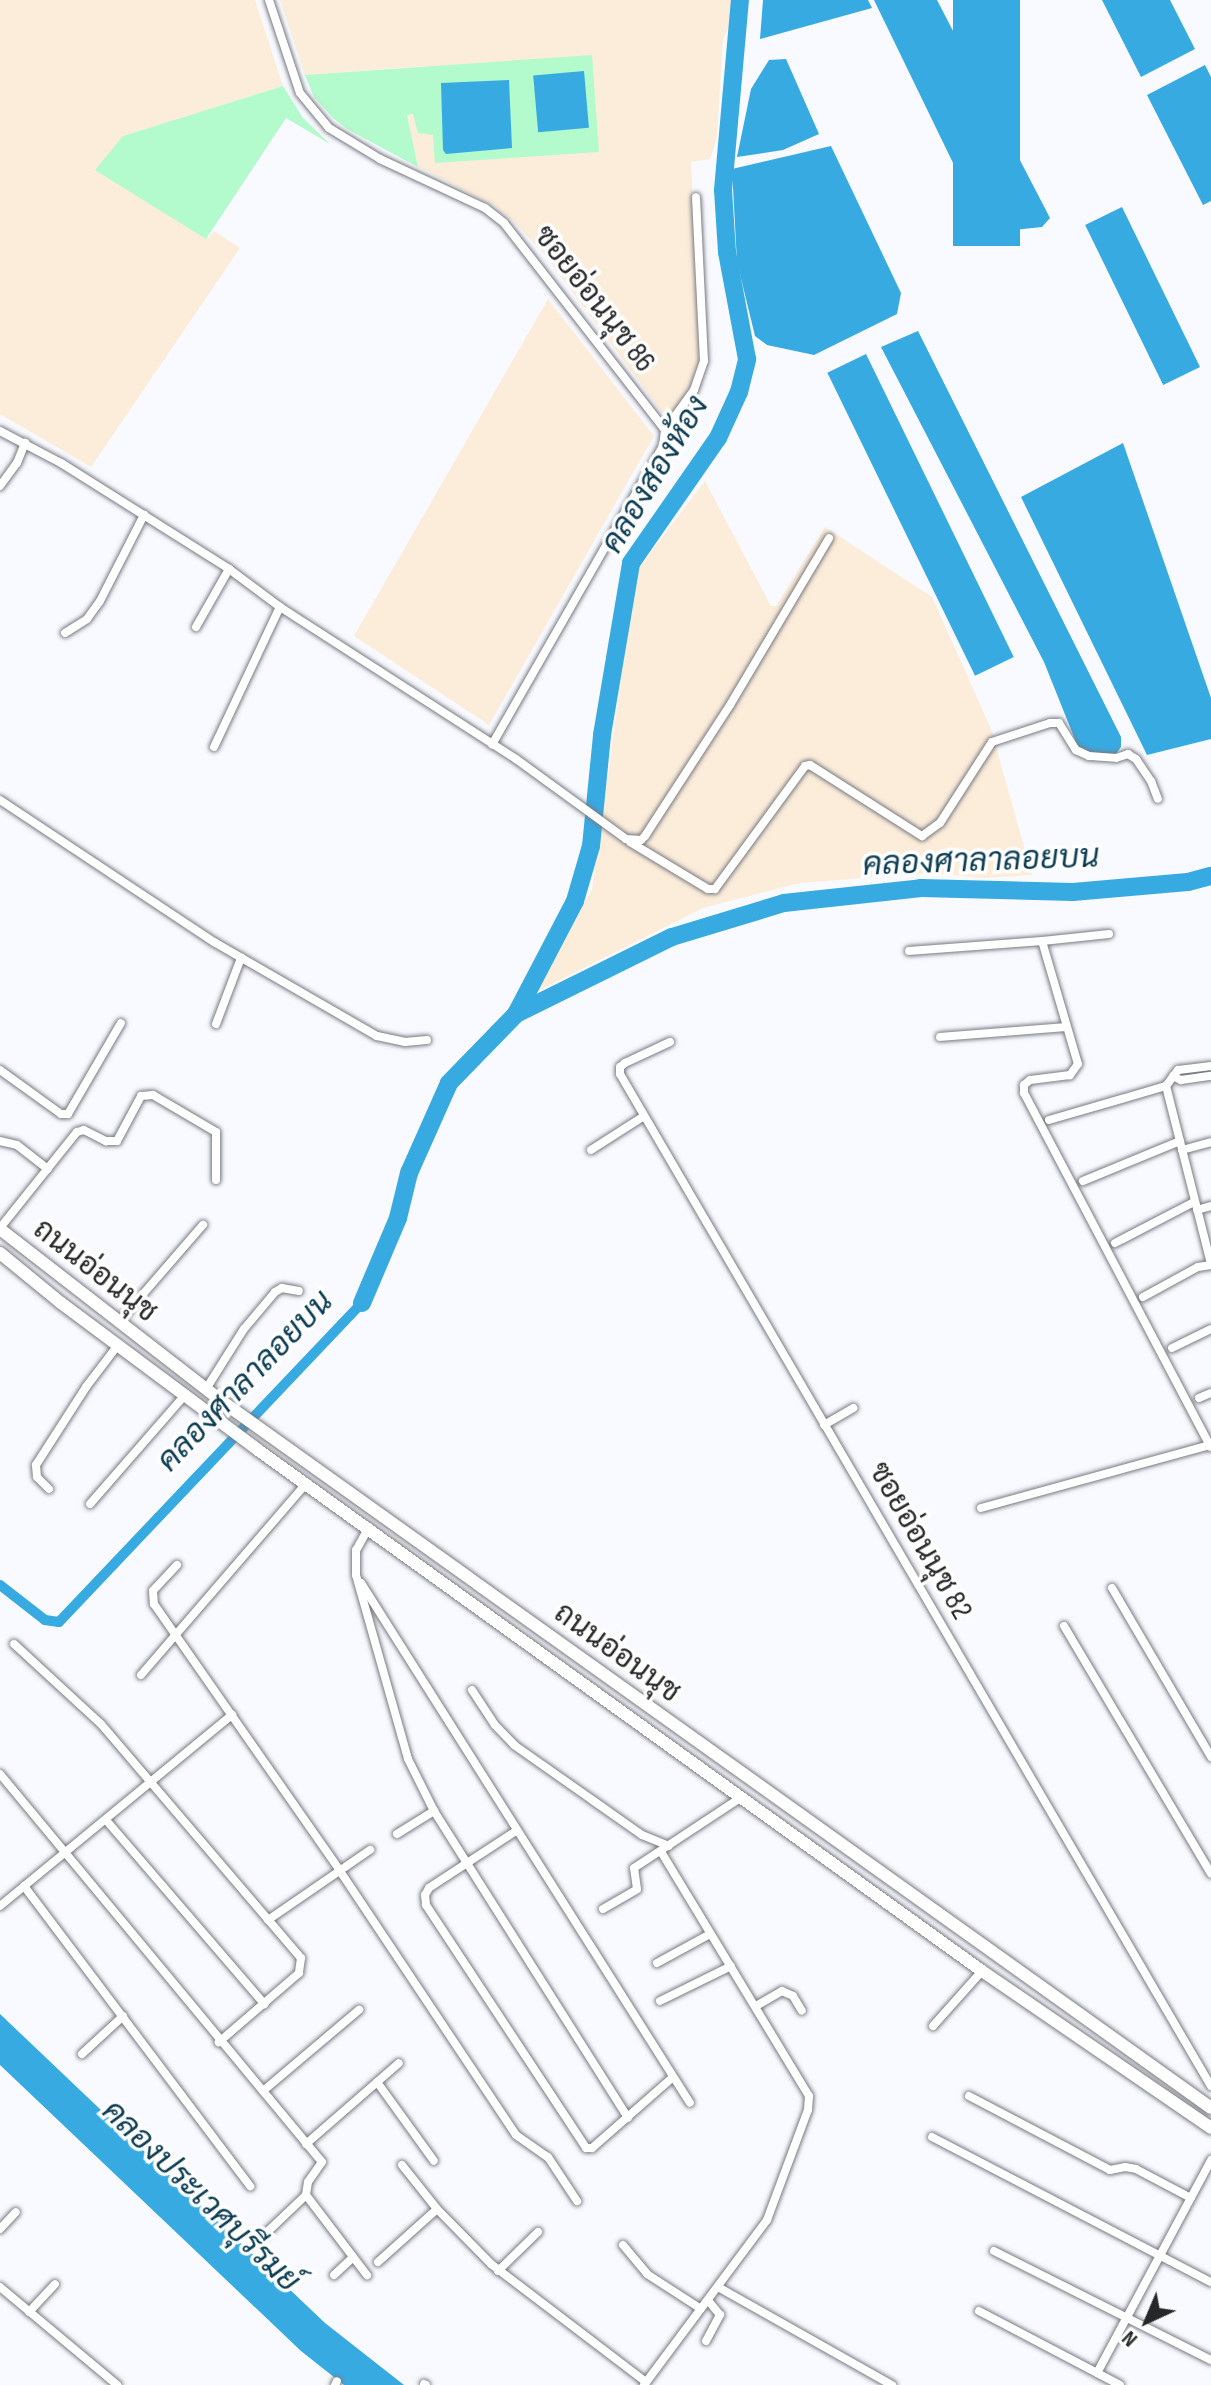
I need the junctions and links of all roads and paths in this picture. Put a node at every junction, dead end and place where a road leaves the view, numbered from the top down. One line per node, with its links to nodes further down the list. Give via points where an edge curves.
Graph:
1 (269, 0): 3 (street, ซอยอ่อนนุช 86, via 300,93 329,128 380,159 485,208 504,223)
2 (696, 197): 3 (street, via 704,361 694,390)
3 (665, 430): 13 (street, via 663,446)
4 (0, 431): 5 (street)
5 (25, 443): 6 (street); 7 (street)
6 (0, 486)
7 (144, 515): 9 (street); 12 (street, via 100,601 87,619)
8 (829, 538): 17 (street, via 645,836)
9 (229, 569): 10 (street); 11 (street)
10 (280, 607): 13 (street); 14 (street)
11 (196, 627)
12 (65, 633)
13 (492, 744): 17 (street)
14 (214, 747)
15 (1158, 799): 17 (street, via 1136,759 1128,754 1089,756 1076,750 1059,723 992,742 940,823 922,836 810,765 715,889)
16 (0, 800): 21 (street)
17 (626, 839)
18 (1109, 934): 19 (street)
19 (1042, 941): 20 (street); 24 (street)
20 (909, 951)
21 (241, 958): 23 (street); 26 (street, via 377,1036)
22 (121, 1023): 29 (street, via 68,1114)
23 (216, 1024)
24 (1066, 1027): 25 (street); 61 (street, via 1078,1064 1075,1071 1030,1080 1024,1093)
25 (940, 1037)
26 (427, 1040)
27 (670, 1042): 33 (street, ซอยอ่อนนุช 82, via 620,1067)
28 (1211, 1066): 30 (street, via 1178,1070)
29 (0, 1070)
30 (1173, 1076): 31 (street); 32 (street)
31 (1211, 1076)
32 (1166, 1086): 34 (street); 37 (street)
33 (644, 1116): 38 (street); 60 (street, ซอยอ่อนนุช 82)
34 (1049, 1120)
35 (0, 1141): 39 (street, via 17,1145)
36 (1211, 1142): 37 (street)
37 (1181, 1146): 41 (street); 42 (street)
38 (591, 1150)
39 (48, 1169): 40 (street, via 77,1132 117,1141 135,1101 153,1095 216,1132); 45 (street)
40 (216, 1180)
41 (1083, 1181)
42 (1196, 1206): 43 (street); 46 (street); 48 (street)
43 (1211, 1206)
44 (203, 1225): 51 (street)
45 (0, 1229): 51 (main road, ถนนอ่อนนุช)
46 (1115, 1243)
47 (0, 1253): 53 (main road, ถนนอ่อนนุช)
48 (1211, 1264): 50 (street)
49 (299, 1291): 55 (street, via 275,1292)
50 (1143, 1297)
51 (118, 1323): 55 (main road, ถนนอ่อนนุช)
52 (1211, 1329): 54 (street)
53 (118, 1345): 57 (main road, ถนนอ่อนนุช); 63 (street, via 36,1465 37,1477)
54 (1172, 1348)
55 (206, 1389): 81 (main road, ถนนอ่อนนุช)
56 (1211, 1393): 58 (street)
57 (186, 1394): 62 (main road, ถนนอ่อนนุช); 64 (street)
58 (1199, 1398)
59 (854, 1408): 60 (street)
60 (824, 1425): 113 (street, ซอยอ่อนนุช 82)
61 (1211, 1446): 65 (street)
62 (308, 1482): 66 (main road, ถนนอ่อนนุช); 71 (street)
63 (49, 1489)
64 (90, 1504)
65 (981, 1508)
66 (369, 1526): 68 (street, via 356,1550); 79 (main road, ถนนอ่อนนุช)
67 (177, 1565): 71 (street, via 152,1598)
68 (356, 1575): 80 (street, via 398,1732); 83 (street)
69 (1112, 1588): 76 (street)
70 (1064, 1626): 92 (street)
71 (177, 1636): 73 (street); 75 (street)
72 (14, 1644): 78 (street, via 101,1724)
73 (141, 1675)
74 (472, 1690): 86 (street, via 514,1745 642,1835)
75 (232, 1715): 78 (street); 91 (street)
76 (1211, 1757)
77 (0, 1774): 89 (street)
78 (149, 1783): 82 (street); 96 (street)
79 (740, 1798): 84 (main road, ถนนอ่อนนุช); 86 (street)
80 (434, 1811): 85 (street); 90 (street)
81 (802, 1818): 84 (main road); 117 (main road, ถนนอ่อนนุช)
82 (106, 1820): 89 (street); 102 (street)
83 (516, 1831): 90 (street); 111 (street)
84 (790, 1833): 100 (main road, ถนนอ่อนนุช)
85 (397, 1834)
86 (669, 1846): 88 (street)
87 (370, 1850): 91 (street)
88 (661, 1852): 95 (street, via 634,1868 637,1889); 97 (street)
89 (65, 1853): 93 (street); 108 (street)
90 (466, 1863): 118 (street); 118 (street, via 429,1888 426,1905 581,2143 592,2148)
91 (340, 1871): 96 (street); 128 (street, via 516,2135 548,2157)
92 (1211, 1874)
93 (24, 1886): 94 (street); 106 (street)
94 (0, 1906)
95 (603, 1909)
96 (268, 1920): 102 (street, via 303,1965)
97 (710, 1934): 98 (street); 99 (street)
98 (657, 1963)
99 (731, 1966): 101 (street); 103 (street)
100 (982, 1971): 107 (street); 119 (main road, ถนนอ่อนนุช)
101 (660, 2001)
102 (264, 2004): 108 (street)
103 (756, 2006): 105 (street, via 782,1991 793,1996); 145 (street, via 805,2084 808,2110 767,2220)
104 (359, 2010): 114 (street)
105 (802, 2011)
106 (123, 2016): 109 (street); 125 (street)
107 (933, 2026)
108 (219, 2042): 114 (street)
109 (82, 2054)
110 (399, 2063): 112 (street)
111 (672, 2078): 116 (street); 118 (street)
112 (377, 2082): 121 (street); 123 (street)
113 (1211, 2086)
114 (263, 2091): 121 (street)
115 (969, 2096): 127 (street, via 1110,2170 1136,2169)
116 (690, 2103)
117 (1210, 2105)
118 (628, 2118)
119 (1211, 2128)
120 (932, 2137): 136 (street)
121 (306, 2144): 126 (street, via 322,2166 308,2182)
122 (1211, 2160): 127 (street)
123 (434, 2161)
124 (402, 2165): 129 (street)
125 (250, 2186)
126 (306, 2195): 133 (street); 137 (street)
127 (1191, 2198): 136 (street)
128 (577, 2201)
129 (437, 2209): 138 (street); 139 (street)
130 (16, 2212): 131 (street)
131 (0, 2229)
132 (538, 2232): 139 (street)
133 (263, 2236)
134 (623, 2245): 147 (street, via 647,2274)
135 (994, 2251): 150 (street)
136 (1160, 2255): 142 (street); 150 (street)
137 (353, 2257): 140 (street); 141 (street)
138 (378, 2262)
139 (496, 2268): 155 (street)
140 (334, 2275)
141 (367, 2275)
142 (1211, 2282)
143 (55, 2284): 149 (street)
144 (0, 2287): 149 (street)
145 (718, 2287): 146 (street); 156 (street)
146 (708, 2300): 147 (street); 151 (street, via 720,2315)
147 (701, 2309): 155 (street)
148 (979, 2311): 153 (street)
149 (29, 2312): 154 (street)
150 (1128, 2315): 152 (street); 153 (street)
151 (706, 2341)
152 (1211, 2360)
153 (1097, 2373): 157 (street)
154 (114, 2384)
155 (645, 2384)
156 (892, 2385)
157 (1120, 2385)

